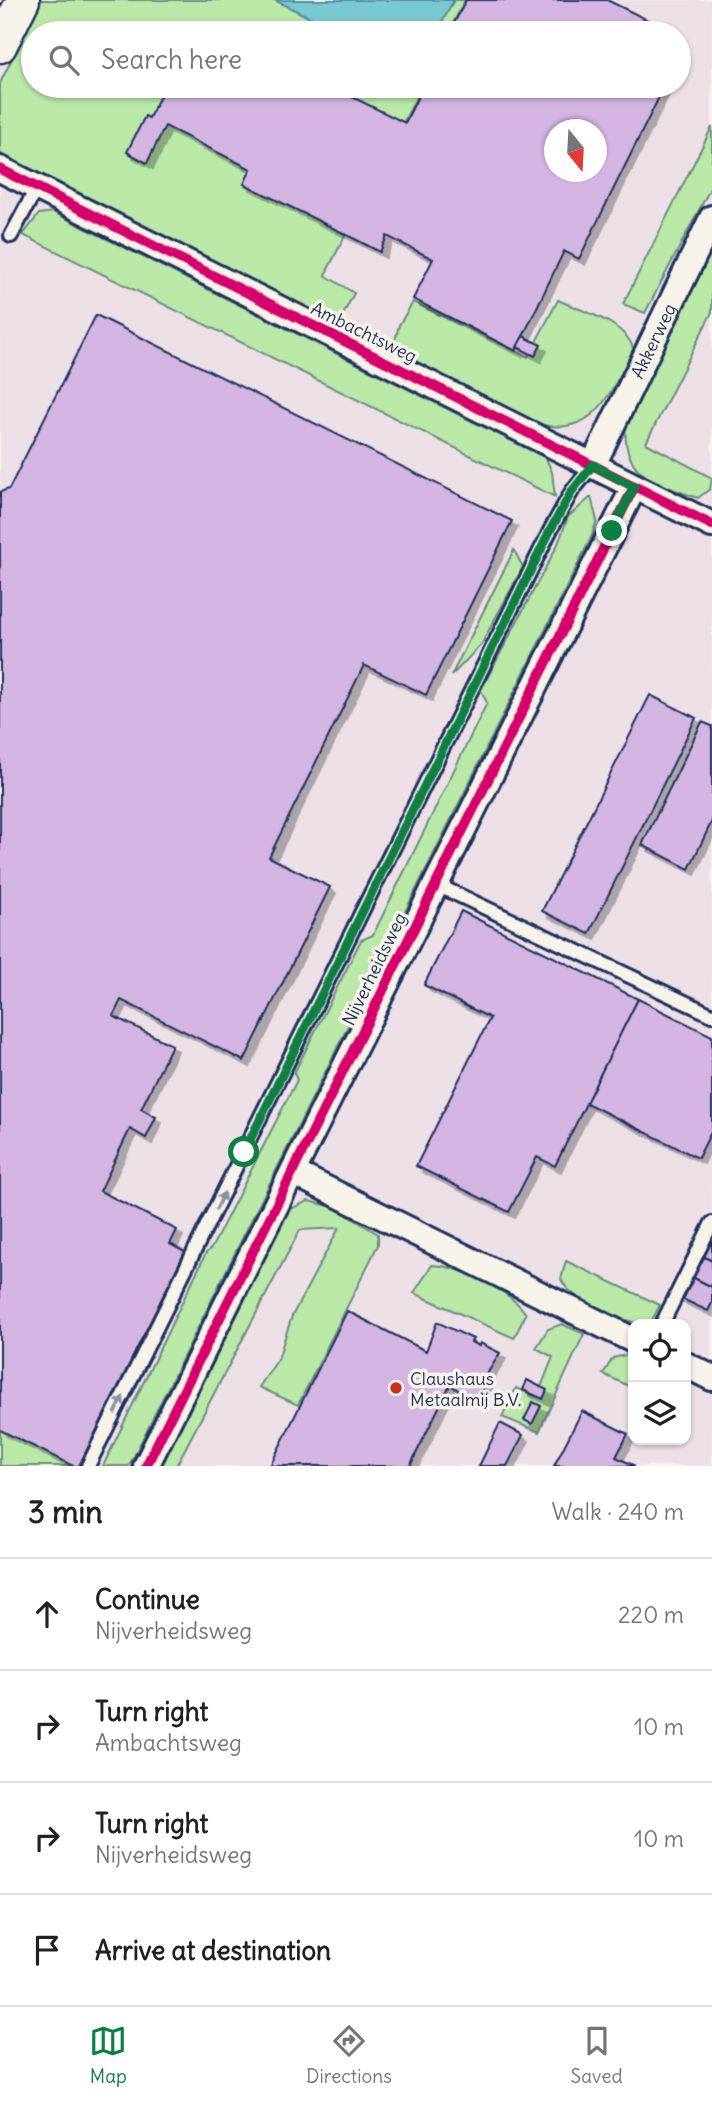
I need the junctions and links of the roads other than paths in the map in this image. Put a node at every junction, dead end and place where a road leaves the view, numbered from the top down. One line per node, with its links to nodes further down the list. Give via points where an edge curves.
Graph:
1 (23, 0): 2 (street)
2 (0, 46)
3 (0, 169): 4 (street, Ambachtsweg)
4 (36, 189): 6 (lane); 7 (street, Ambachtsweg)
5 (712, 218): 7 (street, Akkerweg)
6 (11, 236)
7 (593, 465): 8 (street, Ambachtsweg); 18 (lane, Nijverheidsweg, one-way to 7, via 551,529)
8 (634, 487): 9 (street, Ambachtsweg); 10 (street, Nijverheidsweg)
9 (712, 525)
10 (435, 884): 11 (lane); 12 (street, Nijverheidsweg)
11 (712, 1015)
12 (294, 1173): 15 (street); 19 (street, Nijverheidsweg)
13 (712, 1223): 14 (lane)
14 (664, 1319)
15 (628, 1338)
16 (691, 1368): 17 (street)
17 (712, 1378)
18 (88, 1466)
19 (146, 1466)

